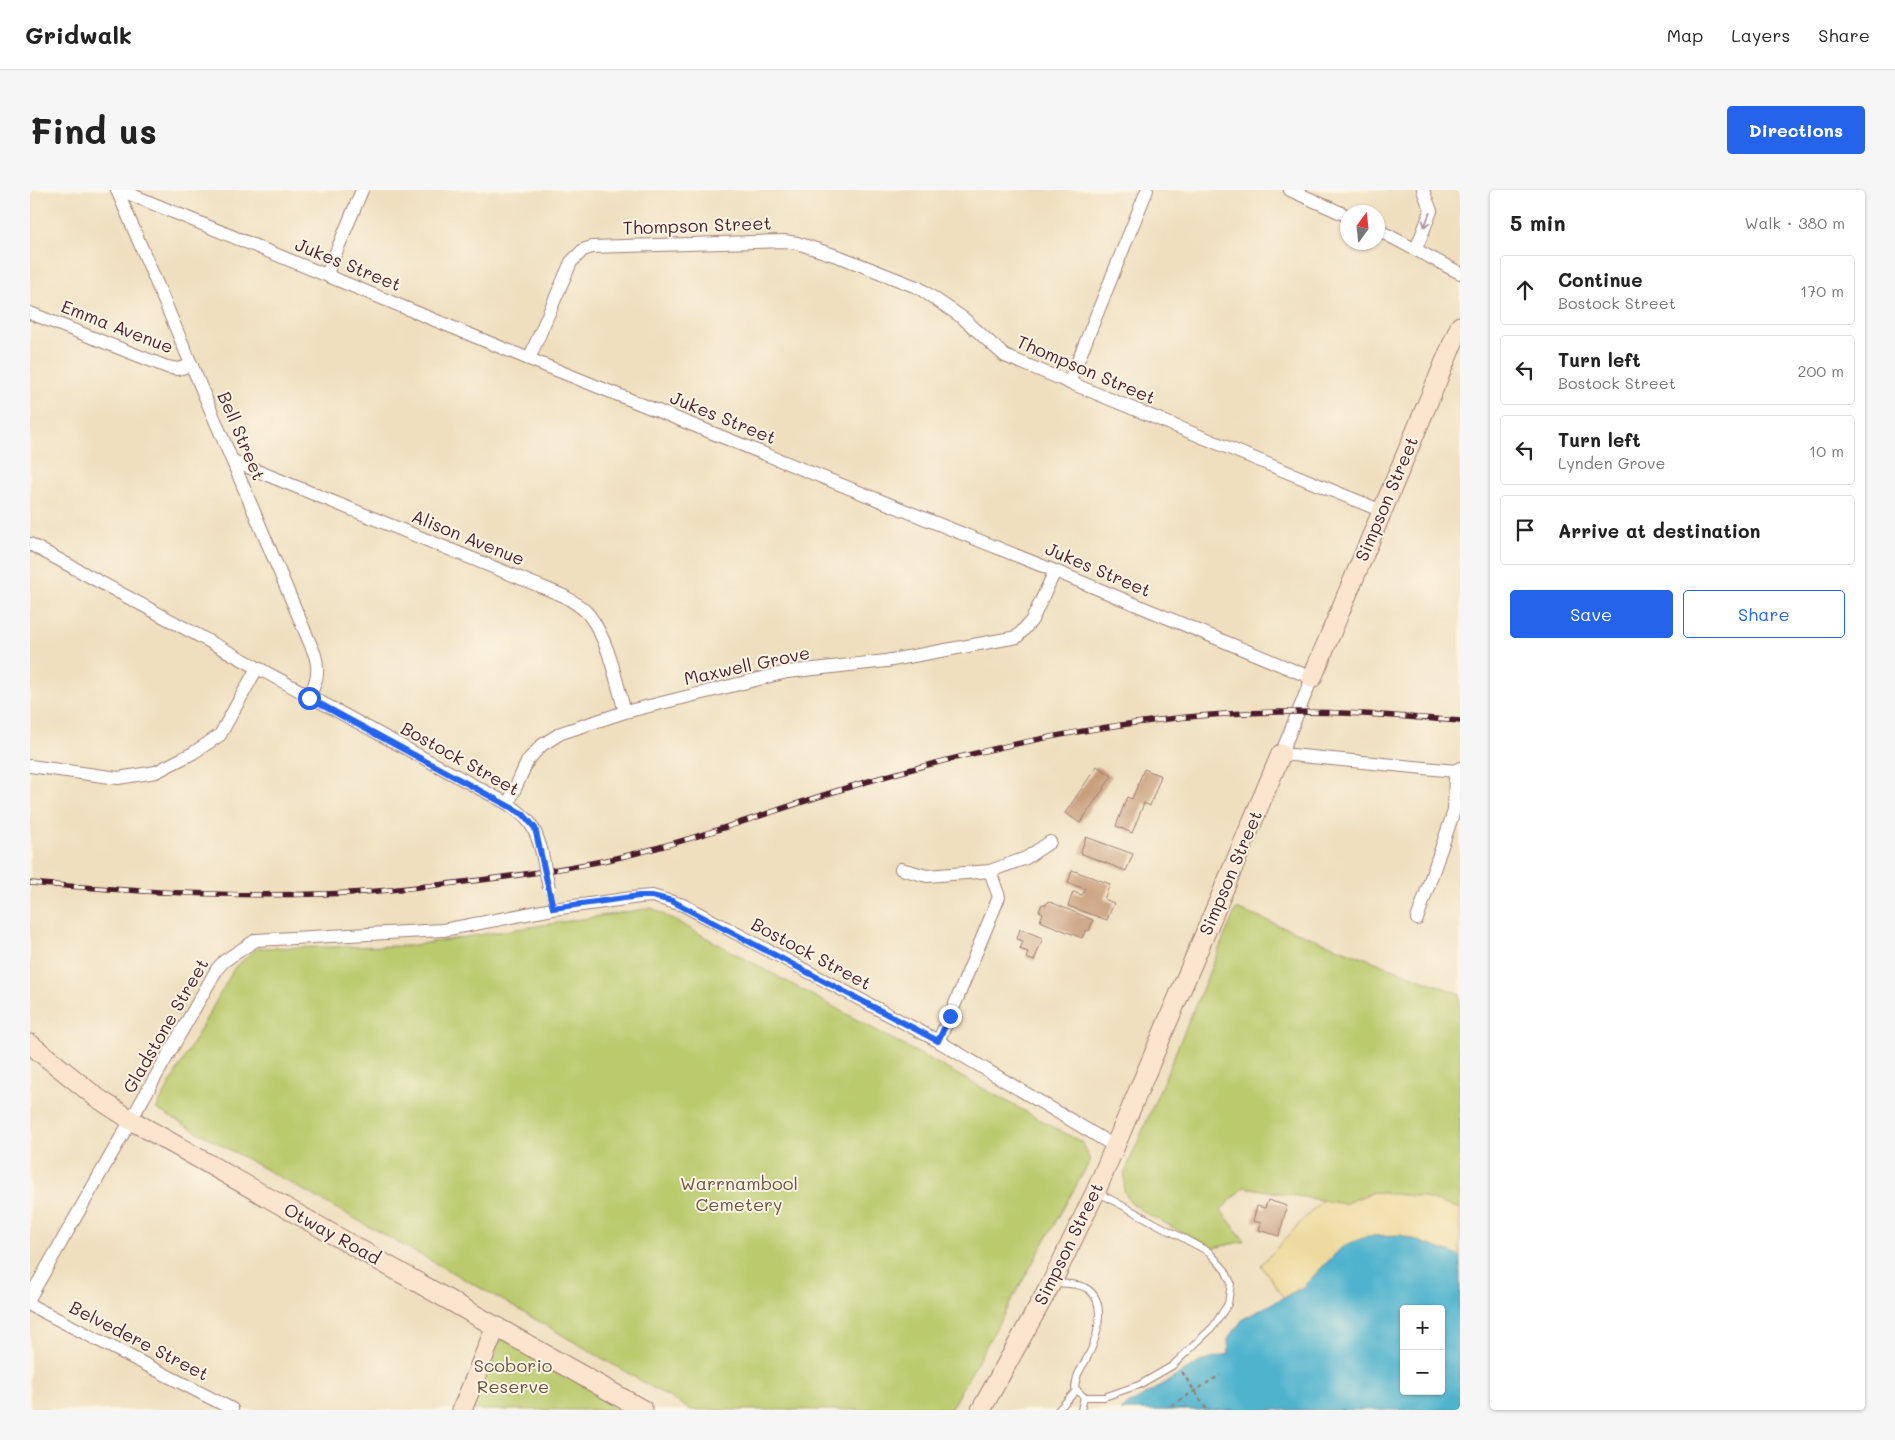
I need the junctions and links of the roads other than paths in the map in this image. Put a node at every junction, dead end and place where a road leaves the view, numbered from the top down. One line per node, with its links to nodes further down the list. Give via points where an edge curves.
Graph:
1 (118, 190): 10 (street, Jukes Street); 14 (street, Bell Street)
2 (362, 190): 10 (street)
3 (1147, 190): 15 (street)
4 (1290, 190): 6 (street)
5 (1423, 190): 8 (street, one-way to 8, via 1431,211)
6 (1340, 212)
7 (1385, 234): 8 (street)
8 (1416, 250): 9 (street)
9 (1460, 273)
10 (327, 274): 13 (street, Jukes Street)
11 (30, 313): 14 (street, Emma Avenue, via 167,367 178,369)
12 (1460, 326): 17 (street, Simpson Street)
13 (529, 359): 15 (street, Thompson Street, via 572,262 583,250 592,247 784,241 843,258 918,288 963,318 1005,356); 19 (street, Jukes Street)
14 (192, 365): 16 (street, Bell Street)
15 (1069, 383): 17 (street, Thompson Street)
16 (233, 461): 22 (street, Bell Street, via 317,661 318,676); 23 (street, Alison Avenue, via 577,604 588,614 607,652)
17 (1382, 512): 21 (street, Simpson Street)
18 (30, 544): 20 (street, Bostock Street)
19 (1055, 571): 21 (street, Jukes Street); 23 (street, Maxwell Grove, via 1032,620 1017,637 886,661 787,672)
20 (256, 670): 22 (street, Bostock Street); 25 (street, via 220,735 156,772 118,778)
21 (1312, 678): 24 (street, Simpson Street)
22 (309, 698): 27 (street, Bostock Street)
23 (625, 712): 27 (street, Maxwell Grove, via 561,733 542,745 528,760)
24 (1281, 754): 26 (street); 36 (street, Simpson Street)
25 (30, 766)
26 (1457, 770): 32 (street, via 1454,811)
27 (508, 804): 31 (street, Bostock Street, bridge, via 535,828)
28 (1050, 842): 30 (street, via 1026,858)
29 (901, 869): 30 (street, via 927,876)
30 (990, 871): 33 (street, via 999,897)
31 (553, 908): 33 (street, Bostock Street, via 639,896 672,901); 35 (street, Gladstone Street, via 443,930 256,940 224,961 217,970)
32 (1417, 919)
33 (938, 1041): 36 (street, Bostock Street)
34 (30, 1044): 35 (street, Otway Road, via 96,1098)
35 (131, 1120): 39 (street, Gladstone Street); 41 (street, Otway Road)
36 (1116, 1148): 37 (street, Simpson Street)
37 (1096, 1192): 38 (street, Simpson Street); 43 (lane, via 1208,1252 1225,1270 1231,1283 1228,1304 1213,1326 1172,1366 1139,1385 1104,1397)
38 (1052, 1282): 42 (lane, via 1088,1288 1096,1298 1097,1331 1088,1356 1077,1373); 47 (street, Simpson Street)
39 (30, 1297)
40 (30, 1305): 44 (street, Belvedere Street)
41 (496, 1326): 45 (street); 46 (street, Otway Road)
42 (1077, 1390): 43 (lane); 48 (lane)
43 (1084, 1397): 49 (lane)
44 (232, 1409)
45 (462, 1410)
46 (643, 1410)
47 (981, 1410)
48 (1058, 1410)
49 (1081, 1410)

